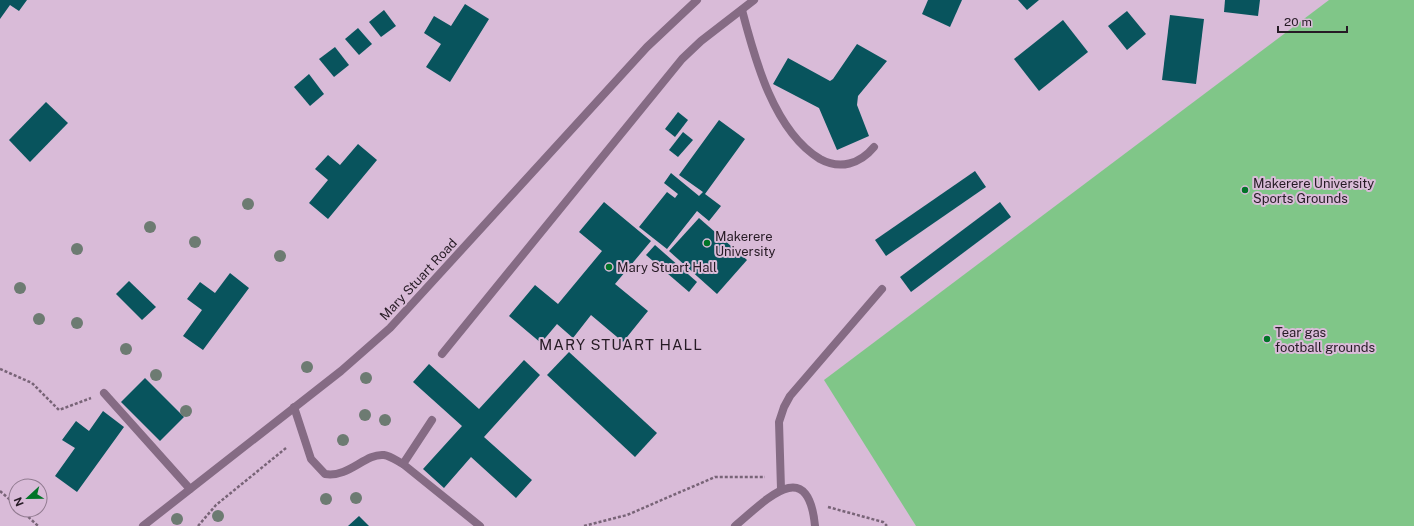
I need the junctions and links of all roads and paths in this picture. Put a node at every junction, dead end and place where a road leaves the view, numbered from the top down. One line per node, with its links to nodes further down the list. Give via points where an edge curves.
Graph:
1 (688, 0): 5 (lane)
2 (697, 0): 5 (lane, Mary Stuart Road)
3 (754, 0): 4 (lane)
4 (742, 10): 6 (lane, via 750,42 774,103 804,147 828,163 839,165 858,161 868,155); 8 (lane, via 701,41 682,60)
5 (680, 15): 11 (lane, Mary Stuart Road, via 647,47 390,328 341,371)
6 (874, 147)
7 (882, 289): 15 (lane, via 790,396 784,407 779,422)
8 (442, 354)
9 (0, 369): 10 (path, via 32,383 59,410)
10 (104, 393): 16 (lane)
11 (294, 407): 14 (lane, via 311,458 325,474 340,474 379,455 391,457); 16 (lane, Mary Stuart Road)
12 (432, 420): 14 (lane)
13 (286, 448): 24 (path, via 216,505)
14 (403, 464): 25 (lane)
15 (781, 477): 17 (lane); 26 (path, via 715,477 627,515)
16 (190, 489): 23 (lane, Mary Stuart Road)
17 (781, 489): 20 (lane, via 793,487); 27 (lane)
18 (0, 491): 19 (path)
19 (8, 498)
20 (812, 502): 28 (lane); 29 (path, via 883,522)
21 (30, 518): 22 (path)
22 (38, 526)
23 (143, 526)
24 (198, 526)
25 (480, 526)
26 (584, 526)
27 (734, 526)
28 (815, 526)
29 (887, 526)

